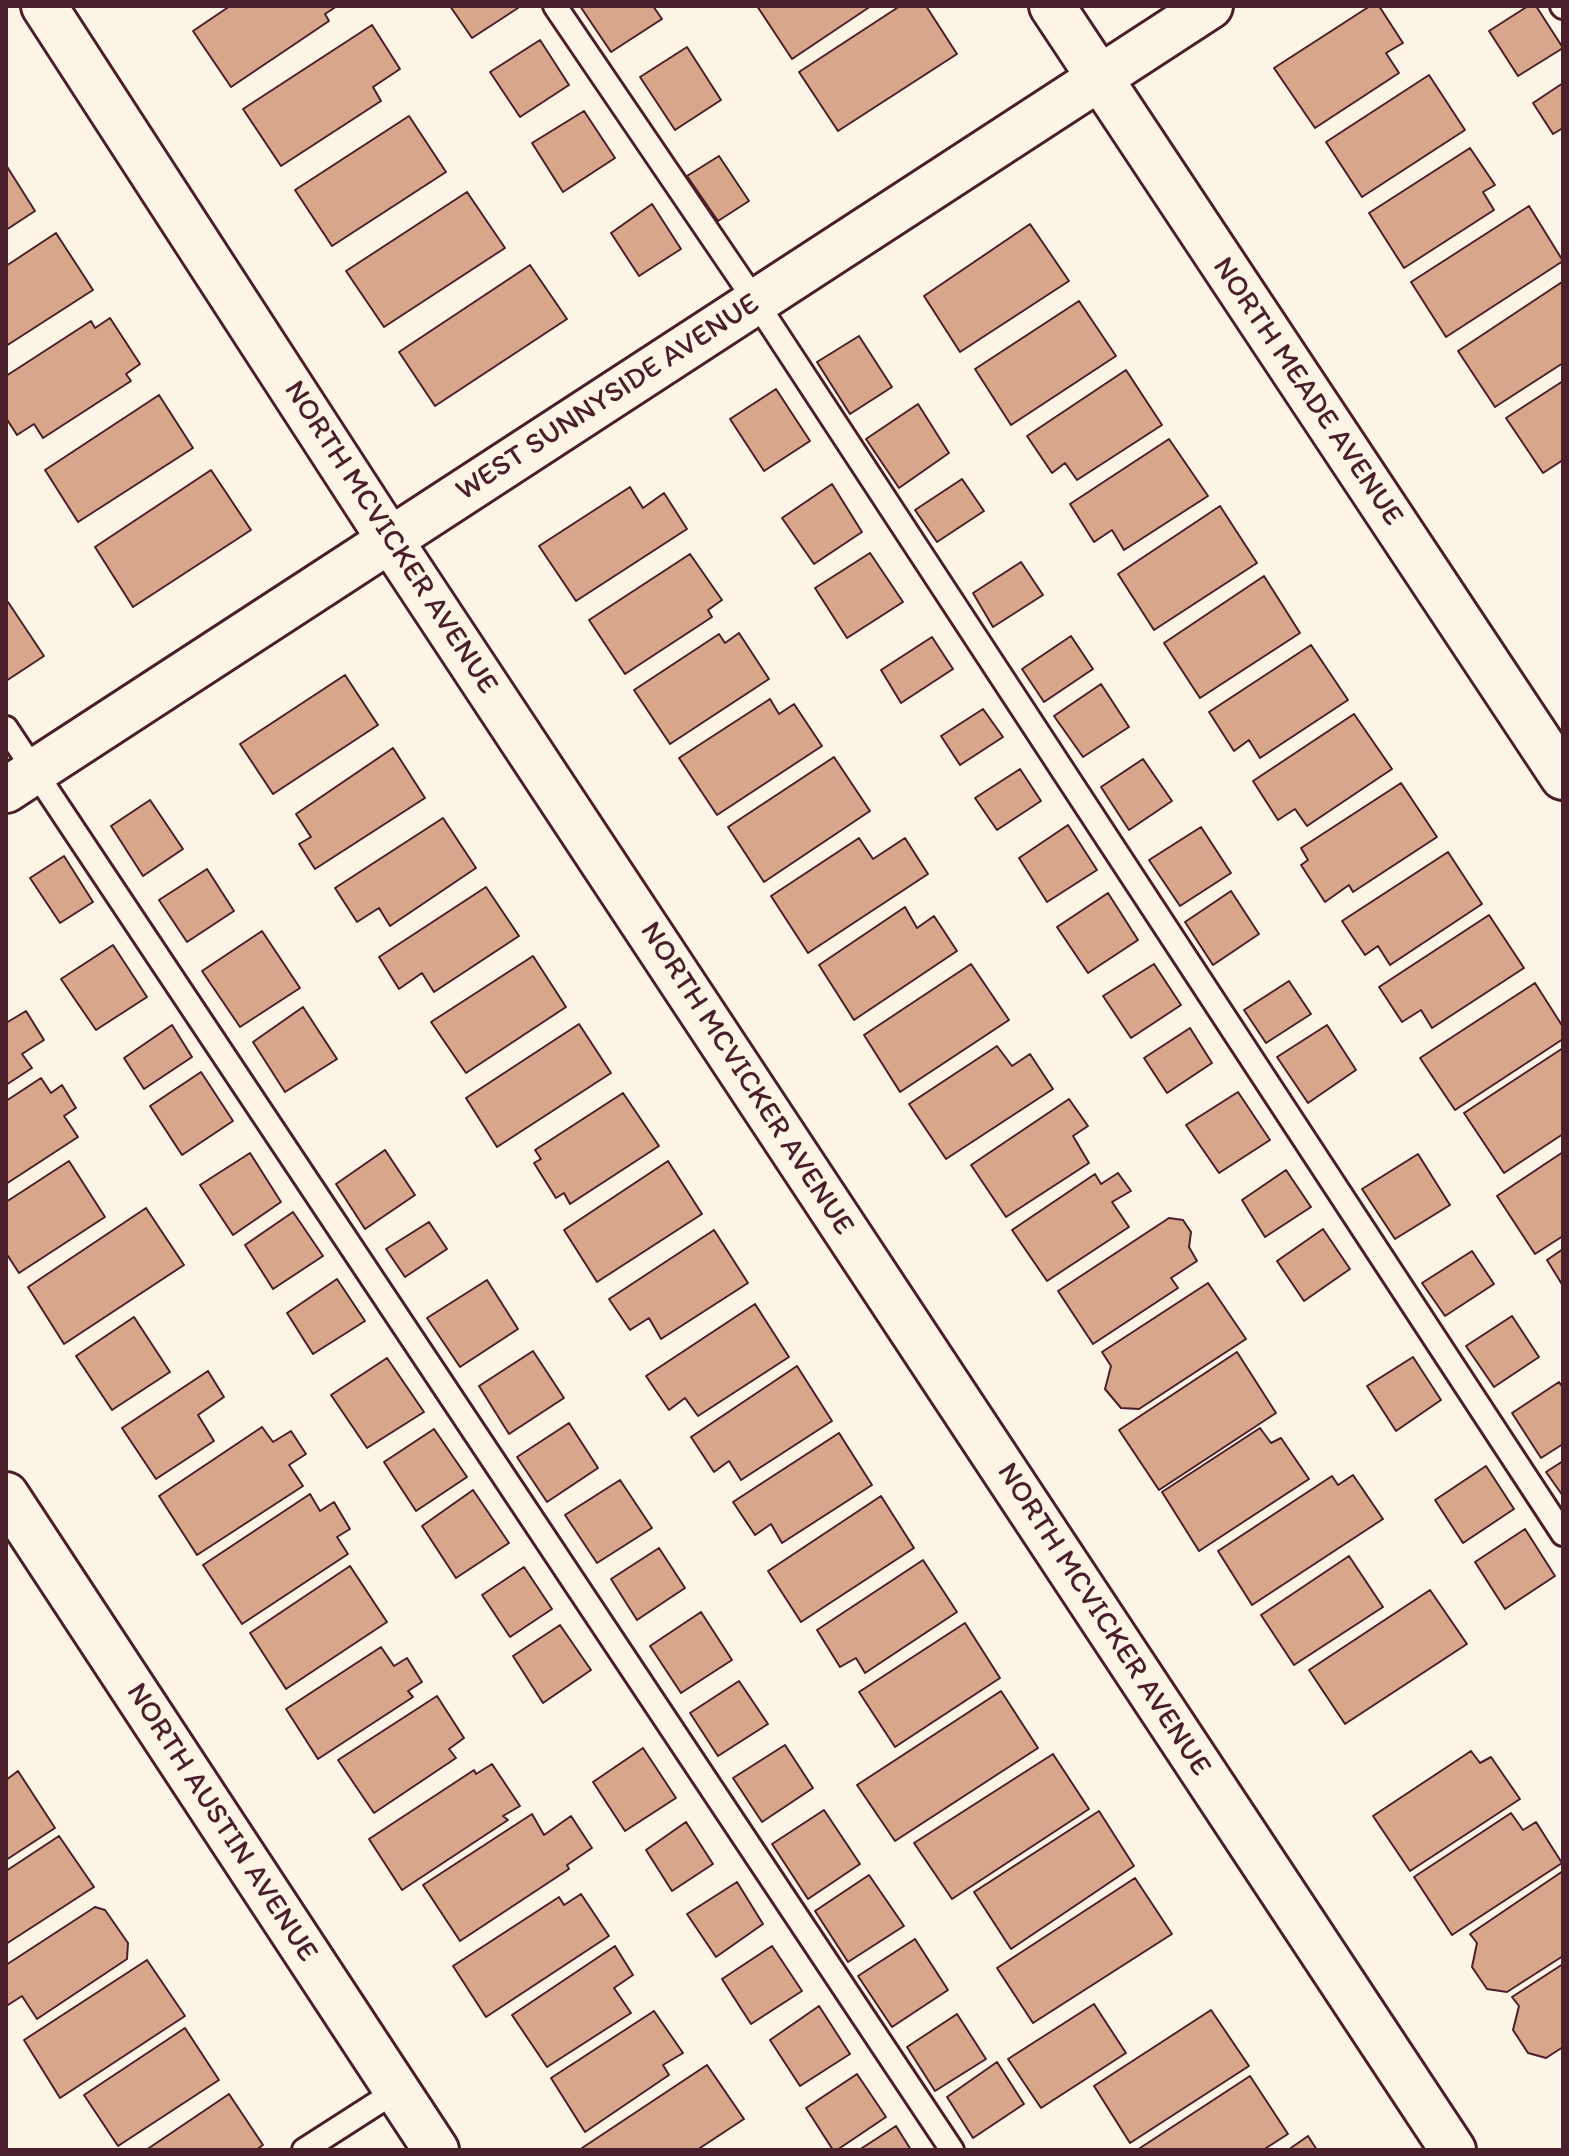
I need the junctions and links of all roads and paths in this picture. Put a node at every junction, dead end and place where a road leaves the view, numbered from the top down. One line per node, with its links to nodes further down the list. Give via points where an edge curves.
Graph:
1 (44, 6): 7 (street, NORTH MCVICKER AVENUE)
2 (555, 6): 6 (lane)
3 (1052, 6): 5 (street, NORTH MEADE AVENUE)
4 (1210, 6): 5 (street, WEST SUNNYSIDE AVENUE)
5 (1099, 79): 6 (street, WEST SUNNYSIDE AVENUE); 9 (street, NORTH MEADE AVENUE)
6 (756, 302): 7 (street, WEST SUNNYSIDE AVENUE); 12 (lane)
7 (390, 540): 10 (street, WEST SUNNYSIDE AVENUE); 17 (street, NORTH MCVICKER AVENUE)
8 (6, 728): 10 (lane)
9 (1563, 777)
10 (20, 781): 16 (lane)
11 (6, 1495): 13 (street, NORTH AUSTIN AVENUE)
12 (1563, 1534)
13 (396, 2091): 14 (lane); 15 (street, NORTH AUSTIN AVENUE)
14 (304, 2150)
15 (436, 2150)
16 (952, 2150)
17 (1453, 2150)

